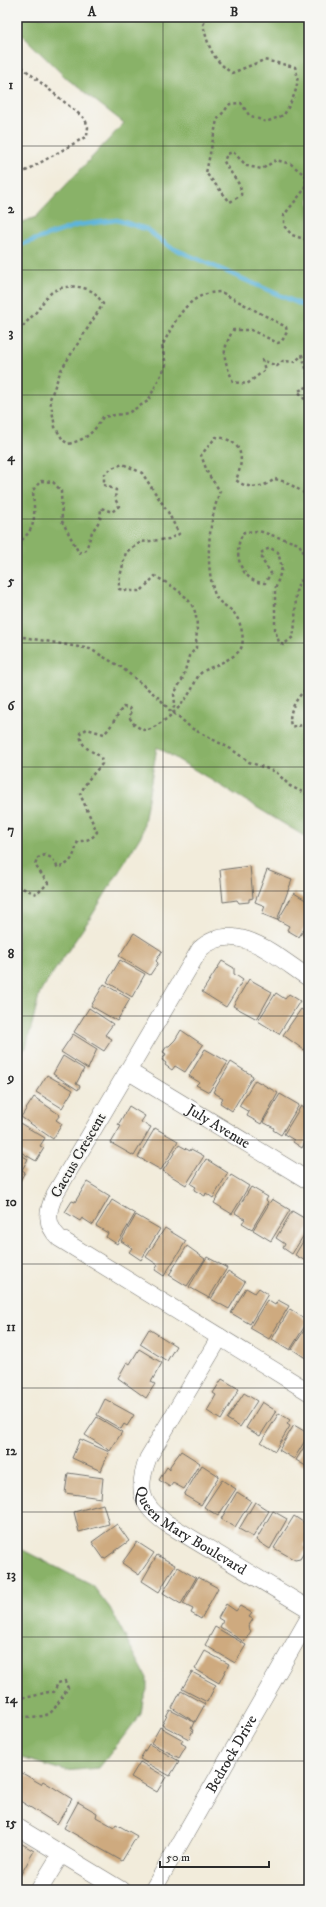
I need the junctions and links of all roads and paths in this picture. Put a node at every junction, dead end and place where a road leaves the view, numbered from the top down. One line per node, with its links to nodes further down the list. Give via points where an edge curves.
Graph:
1 (207, 17): 6 (path, via 203,25 210,52 221,66 232,73 264,60 280,62 295,67 298,79 295,94 284,115 266,122 249,115 242,103 230,104 217,120 206,174 230,202 242,192 224,161 227,154 233,152 247,166 262,169 276,160 291,164 307,177 304,190 284,215 284,226 292,235 304,239)
2 (301, 17): 3 (path)
3 (309, 23)
4 (17, 63): 5 (path, via 84,119 88,127 87,136)
5 (17, 176)
6 (309, 237)
7 (17, 337): 8 (path, via 19,330 51,293 62,287 94,292 103,304 61,370 50,399 55,427 68,444 79,441 94,431 103,417 128,412 148,401 166,365 162,346 173,324 188,305 209,292 221,292 286,327 285,337 278,343 251,330 233,330 225,345 224,360 233,382 247,384 265,370 262,360 277,366 283,361 295,362 302,355)
8 (309, 378)
9 (309, 382): 10 (path, via 309,386 298,391 306,401)
10 (309, 401)
11 (309, 505): 17 (path, via 303,492 286,482 275,479 264,486 243,486 236,480 242,461 240,451 233,442 216,437 201,455 208,474 220,491 210,527 210,576 216,596 224,607 235,613 243,639 240,650 220,665 199,675 177,710)
12 (17, 544): 17 (path, via 28,536 34,522 33,490 41,480 53,482 61,491 62,521 78,553 86,550 92,532 100,520 101,508 112,512 119,506 115,499 116,490 104,485 104,475 112,468 123,464 142,473 168,512 179,534 169,539 141,542 126,552 119,589 129,592 141,591 155,576 177,589 195,609 196,648 189,656 183,678 174,694 175,704)
13 (309, 556): 14 (path, via 299,544 259,531 244,532 238,547 238,561 241,567 258,583 265,582 270,573 262,560 262,552 270,548 278,552 282,568 275,590 275,630 279,642 283,645 293,637 299,581)
14 (309, 582)
15 (17, 636): 17 (path, via 90,649 121,667 160,699)
16 (309, 685): 18 (path, via 292,707 290,719 291,726)
17 (172, 713): 19 (path, via 191,728 218,741 249,762 276,772 290,786); 20 (path, via 146,731 132,724 129,716 132,712 129,708 123,707 104,734 87,729 80,733 84,746 101,756 102,764 80,794 98,832 92,838 78,841 69,864 58,868 52,858 45,855 38,858 35,865 48,883 37,894)
18 (309, 724)
19 (309, 795)
20 (17, 886)
21 (309, 978): 22 (street, Cactus Crescent, via 249,940 227,936 205,944 196,954)
22 (128, 1071): 23 (street, July Avenue); 24 (street, Cactus Crescent, via 55,1194 48,1210 49,1225 59,1238)
23 (309, 1181)
24 (220, 1337): 25 (street, Cactus Crescent); 26 (street, Queen Mary Boulevard, via 148,1458 141,1484 143,1497 153,1514 166,1523)
25 (309, 1392)
26 (309, 1610)
27 (309, 1618): 34 (street, Bedrock Drive)
28 (17, 1695): 29 (path, via 22,1698 54,1692 58,1683 65,1681 68,1688 58,1706 50,1714 42,1717)
29 (17, 1717)
30 (17, 1827): 31 (street)
31 (61, 1854): 32 (street); 33 (street)
32 (39, 1890)
33 (121, 1890)
34 (153, 1890)

